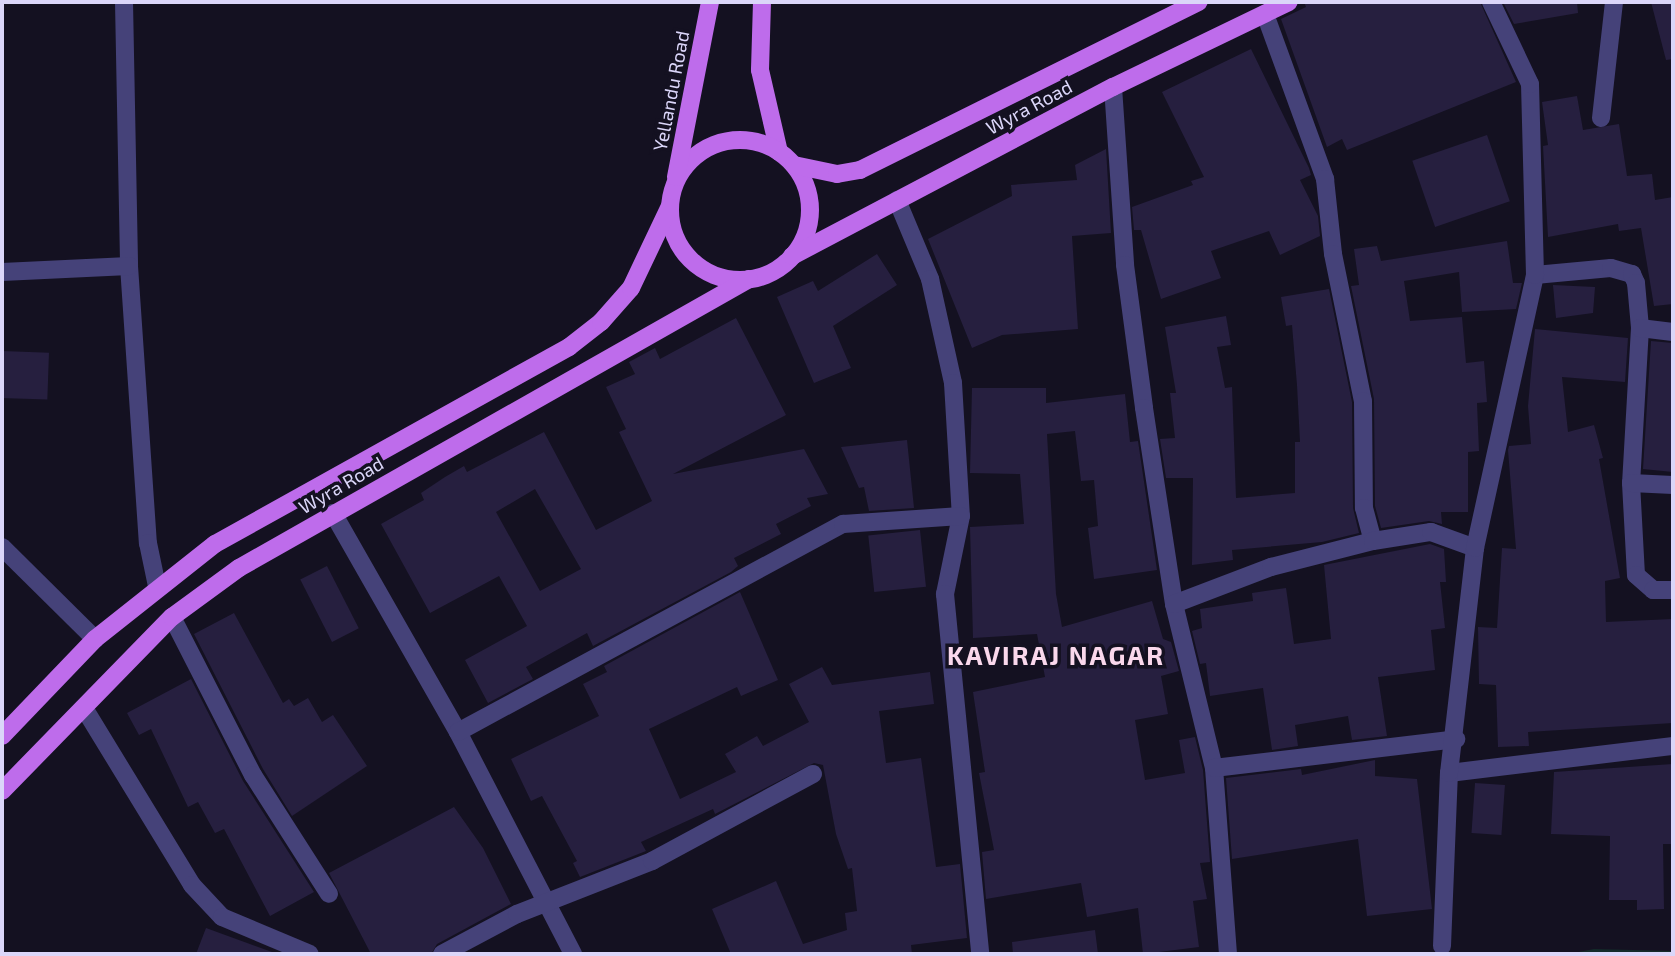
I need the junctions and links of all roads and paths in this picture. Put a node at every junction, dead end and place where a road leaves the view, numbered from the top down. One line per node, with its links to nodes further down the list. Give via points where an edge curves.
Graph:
1 (124, 2): 17 (street)
2 (710, 2): 13 (main road, Yellandu Road)
3 (762, 2): 11 (main road, via 760,70)
4 (1199, 2): 12 (main road, Wyra Road, via 860,170 837,174)
5 (1289, 2): 8 (main road, Wyra Road)
6 (1491, 2): 19 (street, via 1530,85)
7 (1614, 2): 10 (street)
8 (1265, 14): 9 (main road, Wyra Road); 27 (street, via 1325,179 1333,254 1363,401 1364,508)
9 (1113, 87): 14 (main road, Wyra Road); 32 (street, via 1125,265)
10 (1601, 118)
11 (779, 152): 12 (main road, Wyra Road); 13 (main road, Wyra Road, via 739,140 718,144 691,161)
12 (794, 165): 16 (main road, Wyra Road, via 804,181 810,220)
13 (673, 188): 15 (main road, Wyra Road)
14 (897, 200): 16 (main road, Wyra Road); 26 (street, via 930,279 953,383)
15 (669, 208): 20 (main road, Wyra Road, via 673,232 702,270 725,278); 30 (main road, Wyra Road, via 631,288 601,322 569,347 317,483 215,544)
16 (792, 256): 20 (main road, Wyra Road, via 765,275)
17 (129, 266): 18 (street); 30 (street, via 148,543)
18 (2, 272)
19 (1535, 275): 21 (street, via 1611,268 1632,274); 29 (street)
20 (749, 279): 25 (main road, Wyra Road)
21 (1640, 328): 22 (street); 23 (street)
22 (1673, 332)
23 (1631, 483): 24 (street); 31 (street, via 1636,575 1653,590)
24 (1673, 485)
25 (333, 513): 33 (main road, Wyra Road, via 239,568); 36 (street)
26 (961, 516): 36 (street, via 842,524); 50 (street, via 945,594)
27 (1373, 541): 29 (street, via 1431,532); 32 (street, via 1270,567)
28 (2, 547): 34 (street)
29 (1475, 548): 38 (street)
30 (157, 586): 34 (main road, Wyra Road)
31 (1673, 590)
32 (1174, 604): 40 (street)
33 (172, 617): 35 (main road, Wyra Road); 44 (street, via 253,775)
34 (95, 639): 37 (main road, Wyra Road)
35 (83, 708): 43 (main road, Wyra Road); 47 (street, via 192,885 222,917)
36 (458, 732): 45 (street)
37 (2, 736)
38 (1456, 739): 40 (street); 41 (street)
39 (1673, 746): 41 (street)
40 (1214, 768): 51 (street)
41 (1449, 773): 46 (street)
42 (813, 774): 45 (street, via 652,861)
43 (2, 791)
44 (329, 894)
45 (548, 900): 48 (street); 49 (street)
46 (1442, 946)
47 (310, 954)
48 (442, 954)
49 (573, 954)
50 (980, 954)
51 (1228, 954)

